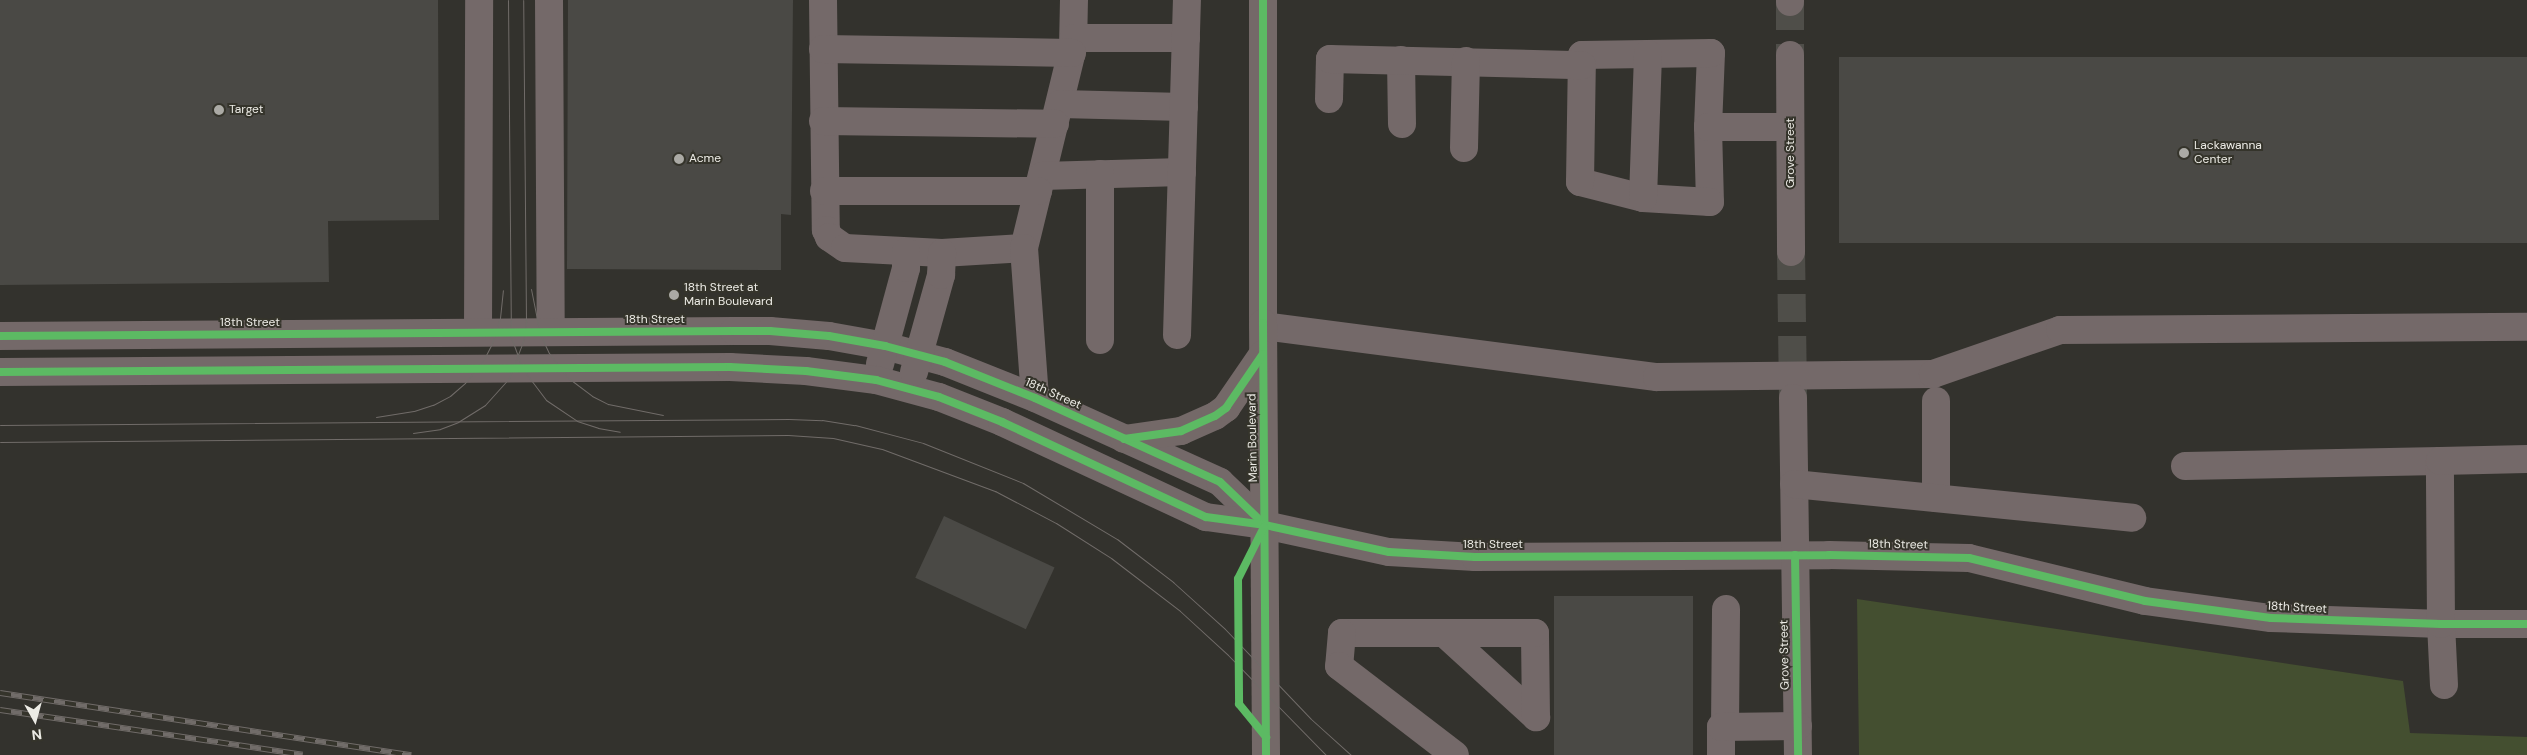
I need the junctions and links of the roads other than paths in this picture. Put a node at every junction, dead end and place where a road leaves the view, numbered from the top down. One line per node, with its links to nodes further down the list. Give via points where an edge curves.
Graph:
1 (479, 0): 34 (street)
2 (548, 0): 35 (street)
3 (823, 0): 9 (street)
4 (1074, 0): 8 (street)
5 (1187, 0): 7 (street)
6 (1263, 0): 32 (main road, Marin Boulevard)
7 (1186, 38): 8 (street); 16 (street)
8 (1073, 45): 9 (street); 17 (street)
9 (823, 49): 18 (street)
10 (1648, 54): 14 (street, via 1582,55); 20 (street, via 1711,53); 27 (street)
11 (1790, 54): 21 (street, Grove Street)
12 (1401, 60): 13 (street); 15 (street, via 1330,59); 19 (street)
13 (1466, 61): 14 (street); 22 (street)
14 (1582, 65): 27 (street, via 1580,182)
15 (1329, 99)
16 (1184, 107): 17 (street); 23 (street)
17 (1057, 114): 18 (street); 25 (street)
18 (823, 121): 26 (street)
19 (1402, 124)
20 (1708, 126): 21 (street); 27 (street, via 1710,202)
21 (1790, 127): 30 (street, Grove Street)
22 (1464, 148)
23 (1182, 172): 24 (street); 38 (street)
24 (1100, 174): 25 (street); 39 (street)
25 (1040, 183): 26 (street); 28 (street)
26 (824, 191): 29 (street, via 826,230 836,244 855,250)
27 (1643, 198)
28 (1024, 248): 31 (street); 47 (street)
29 (906, 252): 31 (street); 40 (street, via 906,268)
30 (1791, 252)
31 (942, 253): 42 (street, via 941,275)
32 (1263, 326): 33 (street, via 1657,376 1933,374 2060,330); 41 (main road, Marin Boulevard)
33 (2527, 327)
34 (478, 332): 35 (street, 18th Street); 36 (street, 18th Street)
35 (551, 332): 40 (street, 18th Street, via 770,331 829,336)
36 (389, 334): 37 (street, 18th Street); 43 (street)
37 (0, 336)
38 (1177, 336)
39 (1100, 340)
40 (885, 346): 42 (street, 18th Street); 45 (street)
41 (1263, 354): 50 (main road, via 1226,408 1216,416 1181,431); 57 (main road, Marin Boulevard)
42 (919, 355): 46 (street); 47 (street, 18th Street)
43 (391, 369): 44 (street, 18th Street); 45 (street, 18th Street, via 730,367 806,371)
44 (0, 372)
45 (876, 380): 46 (street, 18th Street)
46 (909, 388): 57 (street, 18th Street, via 1002,422 1206,517)
47 (1035, 398): 50 (street, 18th Street)
48 (1793, 398): 54 (street, Grove Street)
49 (1936, 401): 55 (street)
50 (1124, 439): 57 (street, 18th Street, via 1220,482)
51 (2527, 459): 52 (street)
52 (2440, 461): 53 (street); 60 (street)
53 (2185, 466)
54 (1794, 484): 55 (street); 58 (street, Grove Street)
55 (1936, 498): 56 (street)
56 (2132, 518)
57 (1265, 524): 58 (street, 18th Street, via 1362,548 1417,555); 66 (main road, Marin Boulevard)
58 (1794, 555): 60 (street, 18th Street, via 1969,558 2145,600 2271,618); 65 (street, Grove Street)
59 (1726, 609): 64 (street)
60 (2441, 624): 61 (street, 18th Street); 63 (street)
61 (2527, 624)
62 (1444, 633): 67 (street, via 1342,633 1339,666)
63 (2444, 686)
64 (1725, 726): 65 (street); 68 (street, via 1721,727)
65 (1798, 726): 69 (street, Grove Street)
66 (1266, 755)
67 (1455, 755)
68 (1721, 755)
69 (1798, 755)

